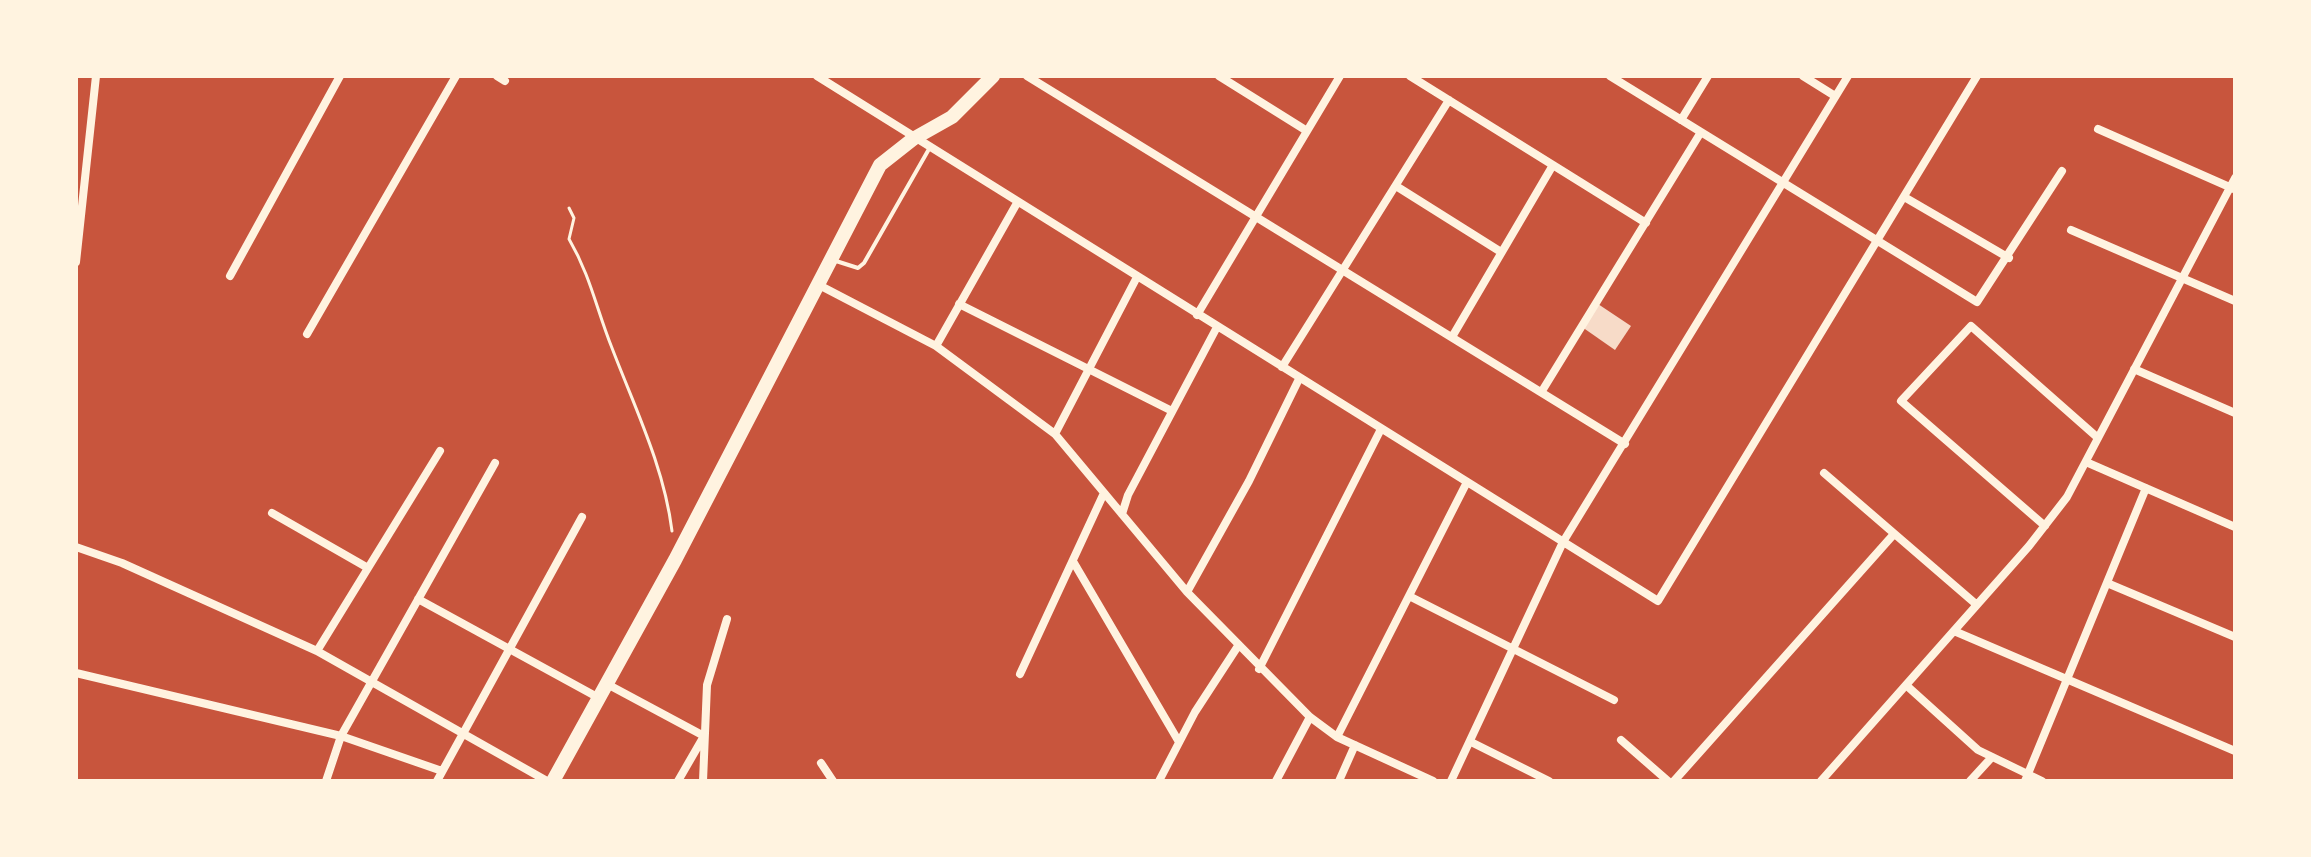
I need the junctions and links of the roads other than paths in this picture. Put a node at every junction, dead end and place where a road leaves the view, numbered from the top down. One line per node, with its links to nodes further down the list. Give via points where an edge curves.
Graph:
1 (96, 76): 38 (street)
2 (340, 76): 40 (street)
3 (456, 76): 48 (street)
4 (817, 76): 21 (street)
5 (993, 76): 21 (main road, via 952,117)
6 (1027, 76): 31 (street)
7 (1219, 76): 19 (street)
8 (1340, 76): 19 (street)
9 (1410, 76): 16 (street)
10 (1610, 76): 17 (street)
11 (1708, 76): 17 (street)
12 (1803, 76): 15 (street)
13 (1848, 76): 15 (street)
14 (1977, 76): 29 (street)
15 (1835, 96): 26 (street)
16 (1449, 100): 23 (street); 27 (street)
17 (1681, 120): 20 (street)
18 (2098, 129): 28 (street)
19 (1307, 131): 31 (street)
20 (1701, 132): 26 (street); 32 (street)
21 (913, 139): 22 (street); 36 (main road, via 880,165)
22 (929, 149): 30 (street); 36 (lane, via 864,263 851,268)
23 (1553, 165): 32 (street); 35 (street)
24 (2062, 171): 37 (street)
25 (2235, 178): 28 (street)
26 (1781, 182): 34 (street); 61 (street)
27 (1396, 186): 35 (street); 39 (street)
28 (2233, 188): 42 (street)
29 (1906, 198): 34 (street); 37 (street)
30 (1017, 203): 41 (street); 45 (street)
31 (1255, 217): 39 (street); 46 (street)
32 (1646, 223): 55 (street)
33 (2071, 230): 42 (street)
34 (1879, 242): 37 (street, via 1977,302); 75 (street, via 1658,601)
35 (1501, 252): 49 (street)
36 (830, 258): 43 (main road)
37 (2009, 258)
38 (76, 262)
39 (1342, 271): 49 (street); 51 (street)
40 (230, 276)
41 (1137, 277): 46 (street); 52 (street)
42 (2182, 278): 44 (street); 53 (street)
43 (816, 283): 50 (street); 96 (main road)
44 (2235, 301)
45 (959, 304): 50 (street); 52 (street)
46 (1197, 315): 47 (street)
47 (1217, 327): 51 (street); 56 (street)
48 (307, 334)
49 (1452, 337): 55 (street)
50 (936, 346): 59 (street)
51 (1282, 367): 54 (street)
52 (1089, 369): 56 (street); 59 (street)
53 (2134, 369): 57 (street); 60 (street)
54 (1299, 379): 58 (street); 80 (street)
55 (1542, 391): 61 (street)
56 (1172, 411): 70 (street)
57 (2235, 413)
58 (1381, 429): 66 (street); 91 (street)
59 (1055, 434): 68 (street)
60 (2098, 438): 63 (street); 72 (street, via 1971,326 1901,401)
61 (1625, 444): 75 (street)
62 (440, 451): 78 (street)
63 (2086, 462): 67 (street); 72 (street)
64 (495, 463): 82 (street)
65 (1824, 473): 74 (street)
66 (1467, 482): 75 (street); 81 (street)
67 (2146, 488): 73 (street); 79 (street)
68 (1104, 493): 70 (street); 77 (street)
69 (272, 513): 78 (street)
70 (1122, 514): 80 (street)
71 (582, 517): 88 (street)
72 (2045, 526): 83 (street)
73 (2235, 527)
74 (1894, 534): 83 (street); 126 (street)
75 (1563, 542): 89 (street)
76 (76, 547): 90 (street)
77 (1074, 563): 93 (street); 106 (street)
78 (368, 568): 90 (street)
79 (2107, 583): 86 (street); 94 (street)
80 (1187, 592): 87 (street)
81 (1409, 596): 89 (street); 104 (street)
82 (418, 599): 88 (street); 95 (street)
83 (1977, 605): 85 (street)
84 (727, 619): 103 (street, via 707,685)
85 (1954, 631): 94 (street); 97 (street)
86 (2235, 637)
87 (1238, 646): 91 (street); 106 (street)
88 (510, 649): 98 (street); 101 (street)
89 (1512, 650): 99 (street); 107 (street)
90 (317, 651): 95 (street)
91 (1259, 669): 100 (street)
92 (76, 673): 102 (street)
93 (1020, 674)
94 (2067, 679): 109 (street); 113 (street)
95 (371, 683): 101 (street); 102 (street)
96 (607, 684): 98 (main road); 103 (street)
97 (1906, 685): 110 (street); 127 (street)
98 (599, 698): 116 (main road)
99 (1614, 700)
100 (1310, 717): 104 (street); 121 (street)
101 (463, 734): 112 (street); 116 (street)
102 (341, 736): 112 (street); 114 (street)
103 (704, 736): 117 (street); 118 (street)
104 (1337, 737): 108 (street)
105 (1621, 740): 126 (street)
106 (1179, 742): 120 (street)
107 (1471, 742): 124 (street); 125 (street)
108 (1355, 745): 122 (street); 123 (street)
109 (2235, 751)
110 (1992, 757): 113 (street); 128 (street)
111 (821, 763): 119 (street)
112 (442, 771): 115 (street)
113 (2026, 778): 129 (street)
114 (326, 781)
115 (437, 781)
116 (550, 781)
117 (678, 781)
118 (703, 781)
119 (833, 781)
120 (1159, 781)
121 (1276, 781)
122 (1339, 781)
123 (1433, 781)
124 (1451, 781)
125 (1549, 781)
126 (1671, 781)
127 (1821, 781)
128 (1970, 781)
129 (2042, 781)

